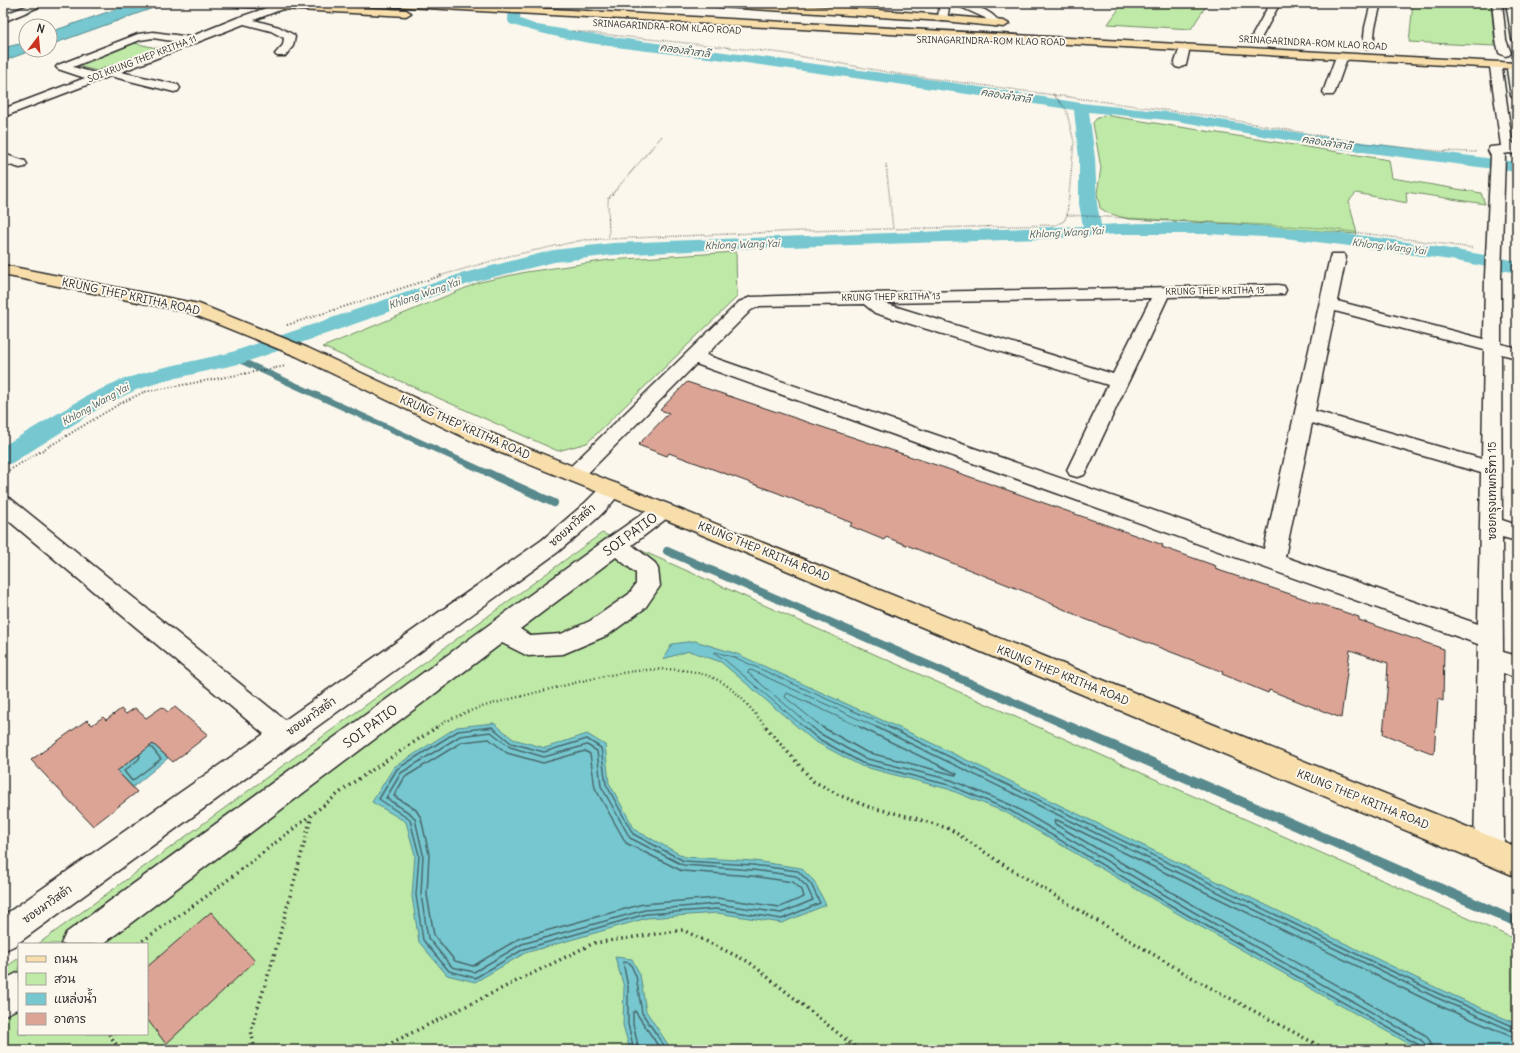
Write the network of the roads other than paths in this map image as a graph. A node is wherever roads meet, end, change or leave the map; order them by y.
1 (43, 3) edge
2 (229, 3) edge
3 (390, 3) edge
4 (708, 3) edge
5 (940, 3) edge
6 (957, 3) edge
7 (1275, 3) edge
8 (1376, 3) edge
9 (1497, 3) edge
10 (1511, 3) edge
11 (574, 4) edge
12 (757, 4) edge
13 (789, 5) edge
14 (281, 6) junction
15 (563, 8) edge
16 (454, 11) junction
17 (943, 18) junction
18 (3, 19) edge
19 (241, 20) junction
20 (995, 23) junction
21 (1251, 39) joint
22 (1517, 39) edge
23 (1270, 40) dead end
24 (189, 41) junction
25 (1105, 43) junction
26 (1368, 46) dead end
27 (1185, 48) junction
28 (281, 54) dead end
29 (1517, 54) edge
30 (1347, 56) junction
31 (1501, 57) junction
32 (1180, 65) dead end
33 (1517, 66) edge
34 (108, 72) junction
35 (95, 77) junction
36 (174, 88) dead end
37 (1328, 92) dead end
38 (1517, 96) edge
39 (3, 113) edge
40 (1515, 151) edge
41 (3, 158) edge
42 (20, 164) dead end
43 (1338, 257) dead end
44 (6, 272) edge
45 (1278, 290) dead end
46 (1162, 292) junction
47 (867, 298) junction
48 (1328, 304) junction
49 (1493, 347) junction
50 (1517, 353) edge
51 (693, 357) junction
52 (1120, 382) junction
53 (1304, 414) junction
54 (1492, 469) junction
55 (1077, 470) dead end
56 (575, 474) junction
57 (611, 489) junction
58 (3, 504) edge
59 (663, 510) junction
60 (1491, 525) junction
61 (1517, 533) edge
62 (616, 544) junction
63 (1273, 561) junction
64 (500, 630) junction
65 (1491, 648) junction
66 (1517, 667) edge
67 (284, 735) junction
68 (1489, 851) junction
69 (1517, 862) edge
70 (3, 935) edge
71 (78, 943) edge
72 (18, 989) edge
73 (3, 1000) edge

1 - 18 street
2 - 14 main road, SRINAGARINDRA-ROM KLAO ROAD
3 - 16 main road, SRINAGARINDRA-ROM KLAO ROAD
4 - 12 main road, SRINAGARINDRA-ROM KLAO ROAD
5 - 17 street
6 - 20 street
7 - 21 street
8 - 26 street
9 - 31 street
10 - 22 street
11 - 15 main road, SRINAGARINDRA-ROM KLAO ROAD
11 - 20 main road, SRINAGARINDRA-ROM KLAO ROAD
12 - 13 main road, SRINAGARINDRA-ROM KLAO ROAD
13 - 17 main road, SRINAGARINDRA-ROM KLAO ROAD
14 - 16 main road, SRINAGARINDRA-ROM KLAO ROAD
14 - 19 street, SOI KRUNG THEP KRITHA 11
15 - 16 main road, SRINAGARINDRA-ROM KLAO ROAD
15 - 25 main road, SRINAGARINDRA-ROM KLAO ROAD
16 - 25 main road, SRINAGARINDRA-ROM KLAO ROAD
17 - 20 main road, SRINAGARINDRA-ROM KLAO ROAD
19 - 24 street, SOI KRUNG THEP KRITHA 11
19 - 28 street
21 - 23 main road, SRINAGARINDRA-ROM KLAO ROAD
24 - 34 street, SOI KRUNG THEP KRITHA 11
24 - 35 street
25 - 27 main road, SRINAGARINDRA-ROM KLAO ROAD
27 - 30 main road, SRINAGARINDRA-ROM KLAO ROAD
27 - 32 street
29 - 31 main road, SRINAGARINDRA-ROM KLAO ROAD
30 - 31 main road, SRINAGARINDRA-ROM KLAO ROAD
30 - 37 street
31 - 33 main road, SRINAGARINDRA-ROM KLAO ROAD
31 - 40 street
33 - 38 street
34 - 35 street, SOI KRUNG THEP KRITHA 11
34 - 36 street
35 - 39 street, SOI KRUNG THEP KRITHA 11
40 - 49 street, ซอยกรุงเทพกรีฑา 15
41 - 42 street
43 - 48 street
44 - 56 main road, KRUNG THEP KRITHA ROAD
45 - 46 street, KRUNG THEP KRITHA 13
46 - 47 street, KRUNG THEP KRITHA 13
46 - 52 street
47 - 51 street, KRUNG THEP KRITHA 13
47 - 52 street
48 - 49 street
48 - 53 street
49 - 50 street
49 - 54 street, ซอยกรุงเทพกรีฑา 15
51 - 56 street, KRUNG THEP KRITHA 13
51 - 63 street
52 - 55 street
53 - 54 street
53 - 63 street
54 - 60 street, ซอยกรุงเทพกรีฑา 15
56 - 57 main road, KRUNG THEP KRITHA ROAD
57 - 59 main road, KRUNG THEP KRITHA ROAD
57 - 67 street, ซอยมาวิสต้า
58 - 67 street
59 - 62 street, SOI PATIO
59 - 68 main road, KRUNG THEP KRITHA ROAD
60 - 61 street
60 - 65 street, ซอยกรุงเทพกรีฑา 15
62 - 64 street, SOI PATIO
62 - 64 street
63 - 65 street
64 - 71 street, SOI PATIO
65 - 66 street
65 - 68 street, ซอยกรุงเทพกรีฑา 15
67 - 70 street, ซอยมาวิสต้า
68 - 69 main road, KRUNG THEP KRITHA ROAD
72 - 73 street

